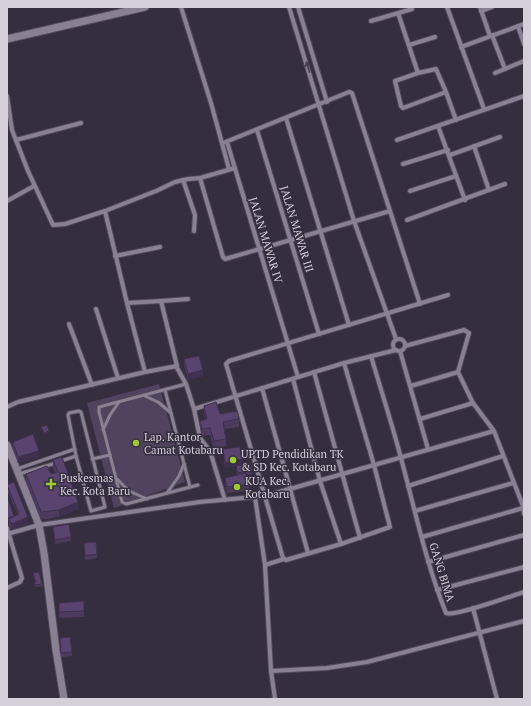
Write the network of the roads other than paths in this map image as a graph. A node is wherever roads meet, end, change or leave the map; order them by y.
1 (145, 7) edge
2 (181, 7) edge
3 (289, 7) edge
4 (298, 7) edge
5 (447, 7) edge
6 (492, 7) edge
7 (412, 9) dead end
8 (480, 9) edge
9 (398, 13) junction
10 (371, 21) dead end
11 (524, 24) edge
12 (518, 26) junction
13 (491, 36) junction
14 (435, 37) dead end
15 (7, 39) edge
16 (524, 44) edge
17 (409, 45) junction
18 (461, 47) junction
19 (524, 61) edge
20 (505, 69) junction
21 (418, 73) junction
22 (496, 73) dead end
23 (446, 92) junction
24 (7, 96) edge
25 (524, 96) edge
26 (327, 102) junction
27 (319, 105) junction
28 (484, 109) junction
29 (286, 118) junction
30 (456, 120) junction
31 (81, 123) dead end
32 (438, 126) junction
33 (257, 130) junction
34 (500, 137) dead end
35 (16, 140) junction
36 (397, 140) dead end
37 (225, 143) junction
38 (474, 146) junction
39 (448, 150) junction
40 (450, 155) junction
41 (403, 164) dead end
42 (235, 168) junction
43 (229, 169) junction
44 (456, 176) junction
45 (200, 178) junction
46 (183, 180) junction
47 (505, 184) dead end
48 (34, 186) junction
49 (489, 190) junction
50 (410, 191) dead end
51 (465, 200) junction
52 (7, 201) edge
53 (105, 211) junction
54 (390, 211) junction
55 (407, 220) dead end
56 (354, 221) junction
57 (194, 231) dead end
58 (321, 231) junction
59 (290, 240) junction
60 (160, 247) dead end
61 (260, 249) junction
62 (115, 256) junction
63 (448, 295) dead end
64 (188, 299) dead end
65 (161, 301) junction
66 (127, 303) junction
67 (420, 304) junction
68 (96, 309) dead end
69 (387, 314) junction
70 (69, 324) dead end
71 (349, 325) junction
72 (319, 334) junction
73 (396, 339) junction
74 (288, 343) junction
75 (405, 346) junction
76 (398, 351) junction
77 (371, 356) junction
78 (344, 363) junction
79 (176, 366) junction
80 (145, 372) junction
81 (314, 372) junction
82 (458, 372) junction
83 (298, 377) junction
84 (118, 378) junction
85 (293, 379) junction
86 (186, 384) junction
87 (92, 385) junction
88 (411, 386) junction
89 (262, 388) junction
90 (165, 390) junction
91 (144, 395) junction
92 (235, 396) junction
93 (119, 402) junction
94 (473, 403) junction
95 (7, 407) edge
96 (194, 409) junction
97 (171, 413) junction
98 (420, 418) junction
99 (104, 430) junction
100 (494, 431) junction
101 (7, 445) edge
102 (75, 449) junction
103 (428, 449) junction
104 (110, 455) junction
105 (76, 456) junction
106 (503, 456) junction
107 (401, 457) junction
108 (92, 458) junction
109 (184, 463) junction
110 (374, 465) junction
111 (18, 471) junction
112 (342, 474) junction
113 (116, 478) junction
114 (320, 481) junction
115 (514, 483) junction
116 (198, 485) dead end
117 (408, 486) junction
118 (190, 487) junction
119 (290, 489) junction
120 (167, 493) junction
121 (265, 496) junction
122 (255, 497) junction
123 (147, 499) junction
124 (225, 500) junction
125 (523, 508) junction
126 (415, 511) junction
127 (524, 514) edge
128 (39, 525) junction
129 (7, 528) edge
130 (8, 533) edge
131 (524, 535) edge
132 (422, 536) junction
133 (360, 538) junction
134 (341, 544) junction
135 (308, 553) junction
136 (284, 559) junction
137 (428, 562) junction
138 (265, 565) junction
139 (524, 567) edge
140 (7, 588) edge
141 (437, 590) junction
142 (524, 592) edge
143 (473, 608) junction
144 (524, 621) edge
145 (480, 633) junction
146 (271, 671) junction
147 (64, 699) edge
148 (275, 699) edge
149 (497, 699) edge

1 - 15 street
2 - 37 street
27 -> 3 street
4 - 26 street
5 - 18 street
6 - 8 street
7 - 9 street
8 - 13 street
9 - 10 street
9 - 17 street
11 - 12 street
12 - 13 street
12 - 16 street
13 - 18 street
13 - 20 street
14 - 17 street
17 - 21 street
18 - 28 street
19 - 20 street
20 - 22 street
21 - 23 street
21 - 23 street
23 - 30 street
24 - 35 street
25 - 28 street
26 - 27 street
26 - 54 street
27 - 29 street
27 - 56 street
28 - 30 street
29 - 33 street
29 - 58 street
30 - 32 street
31 - 35 street
32 - 36 street
32 - 39 street
33 - 37 street
33 - 59 street, JALAN MAWAR III
34 - 38 street
35 - 48 street
37 - 42 street, JALAN MAWAR IV
37 - 43 street
38 - 40 street
38 - 49 street
39 - 40 street
39 - 41 street
40 - 44 street
42 - 43 street
42 - 61 street, JALAN MAWAR IV
43 - 45 street
44 - 50 street
44 - 51 street
45 - 46 street
45 - 61 street
46 - 53 street
46 - 57 street
47 - 49 street
48 - 52 street
48 - 53 street
49 - 51 street
51 - 55 street
53 - 62 street
54 - 56 street
54 - 67 street
56 - 58 street
56 - 69 street
58 - 59 street
58 - 71 street
59 - 61 street
59 - 72 street, JALAN MAWAR III
60 - 62 street
61 - 74 street, JALAN MAWAR IV
62 - 66 street
63 - 67 street
64 - 65 street
65 - 66 street
65 - 79 street
66 - 80 street
67 - 69 street
68 - 84 street
69 - 71 street
69 - 73 street
70 - 87 street
71 - 72 street
72 - 74 street
73 - 75 street
73 - 76 street
74 - 83 street, JALAN MAWAR IV
74 - 92 street
75 - 76 street
75 - 82 street
76 - 77 street
76 - 88 street
77 - 78 street
77 - 107 street, GANG BIMA
78 - 81 street
78 - 110 street
79 - 80 street
79 - 86 street
80 - 84 street
81 - 83 street
81 - 112 street
82 - 88 street
82 - 94 street
83 - 85 street
84 - 87 street
85 - 89 street
85 - 114 street
86 - 90 lane
86 - 96 street
87 - 95 street
88 - 98 street
89 - 92 street
89 - 119 street
90 - 91 lane
90 - 97 lane
91 - 93 lane
91 - 97 lane
92 - 96 street
92 - 121 street
93 - 99 lane
93 - 99 lane
94 - 98 street
94 - 100 street
96 - 124 street
97 - 109 lane
98 - 103 street
99 - 104 lane
100 - 103 street
100 - 106 street
101 - 111 street
102 - 105 lane
102 - 108 lane
102 - 111 lane
103 - 107 street
104 - 108 lane
104 - 113 lane
105 - 108 lane
105 - 111 lane
106 - 115 street
106 - 117 street
107 - 110 street
107 - 117 street, GANG BIMA
109 - 118 lane
109 - 120 lane
110 - 112 street
110 - 133 street
111 - 128 street
112 - 114 street
112 - 133 street
113 - 123 lane
113 - 123 lane
114 - 119 street
114 - 134 street
115 - 125 street
115 - 126 street
116 - 118 lane
117 - 126 street, GANG BIMA
118 - 120 lane
119 - 121 street
119 - 135 street
120 - 123 lane
121 - 122 street
121 - 136 street
122 - 124 street
122 - 138 street
124 - 128 street
125 - 127 street
125 - 132 street
126 - 132 street, GANG BIMA
128 - 130 street
128 - 147 street
129 - 130 street
130 - 140 street
131 - 137 street
132 - 137 street, GANG BIMA
133 - 134 street
134 - 135 street
135 - 136 street
136 - 138 street
137 - 141 street, GANG BIMA
138 - 146 street
139 - 141 street
141 - 143 street, GANG BIMA
142 - 143 street, GANG BIMA
143 - 145 street
144 - 145 street
145 - 146 street
145 - 149 street
146 - 148 street

